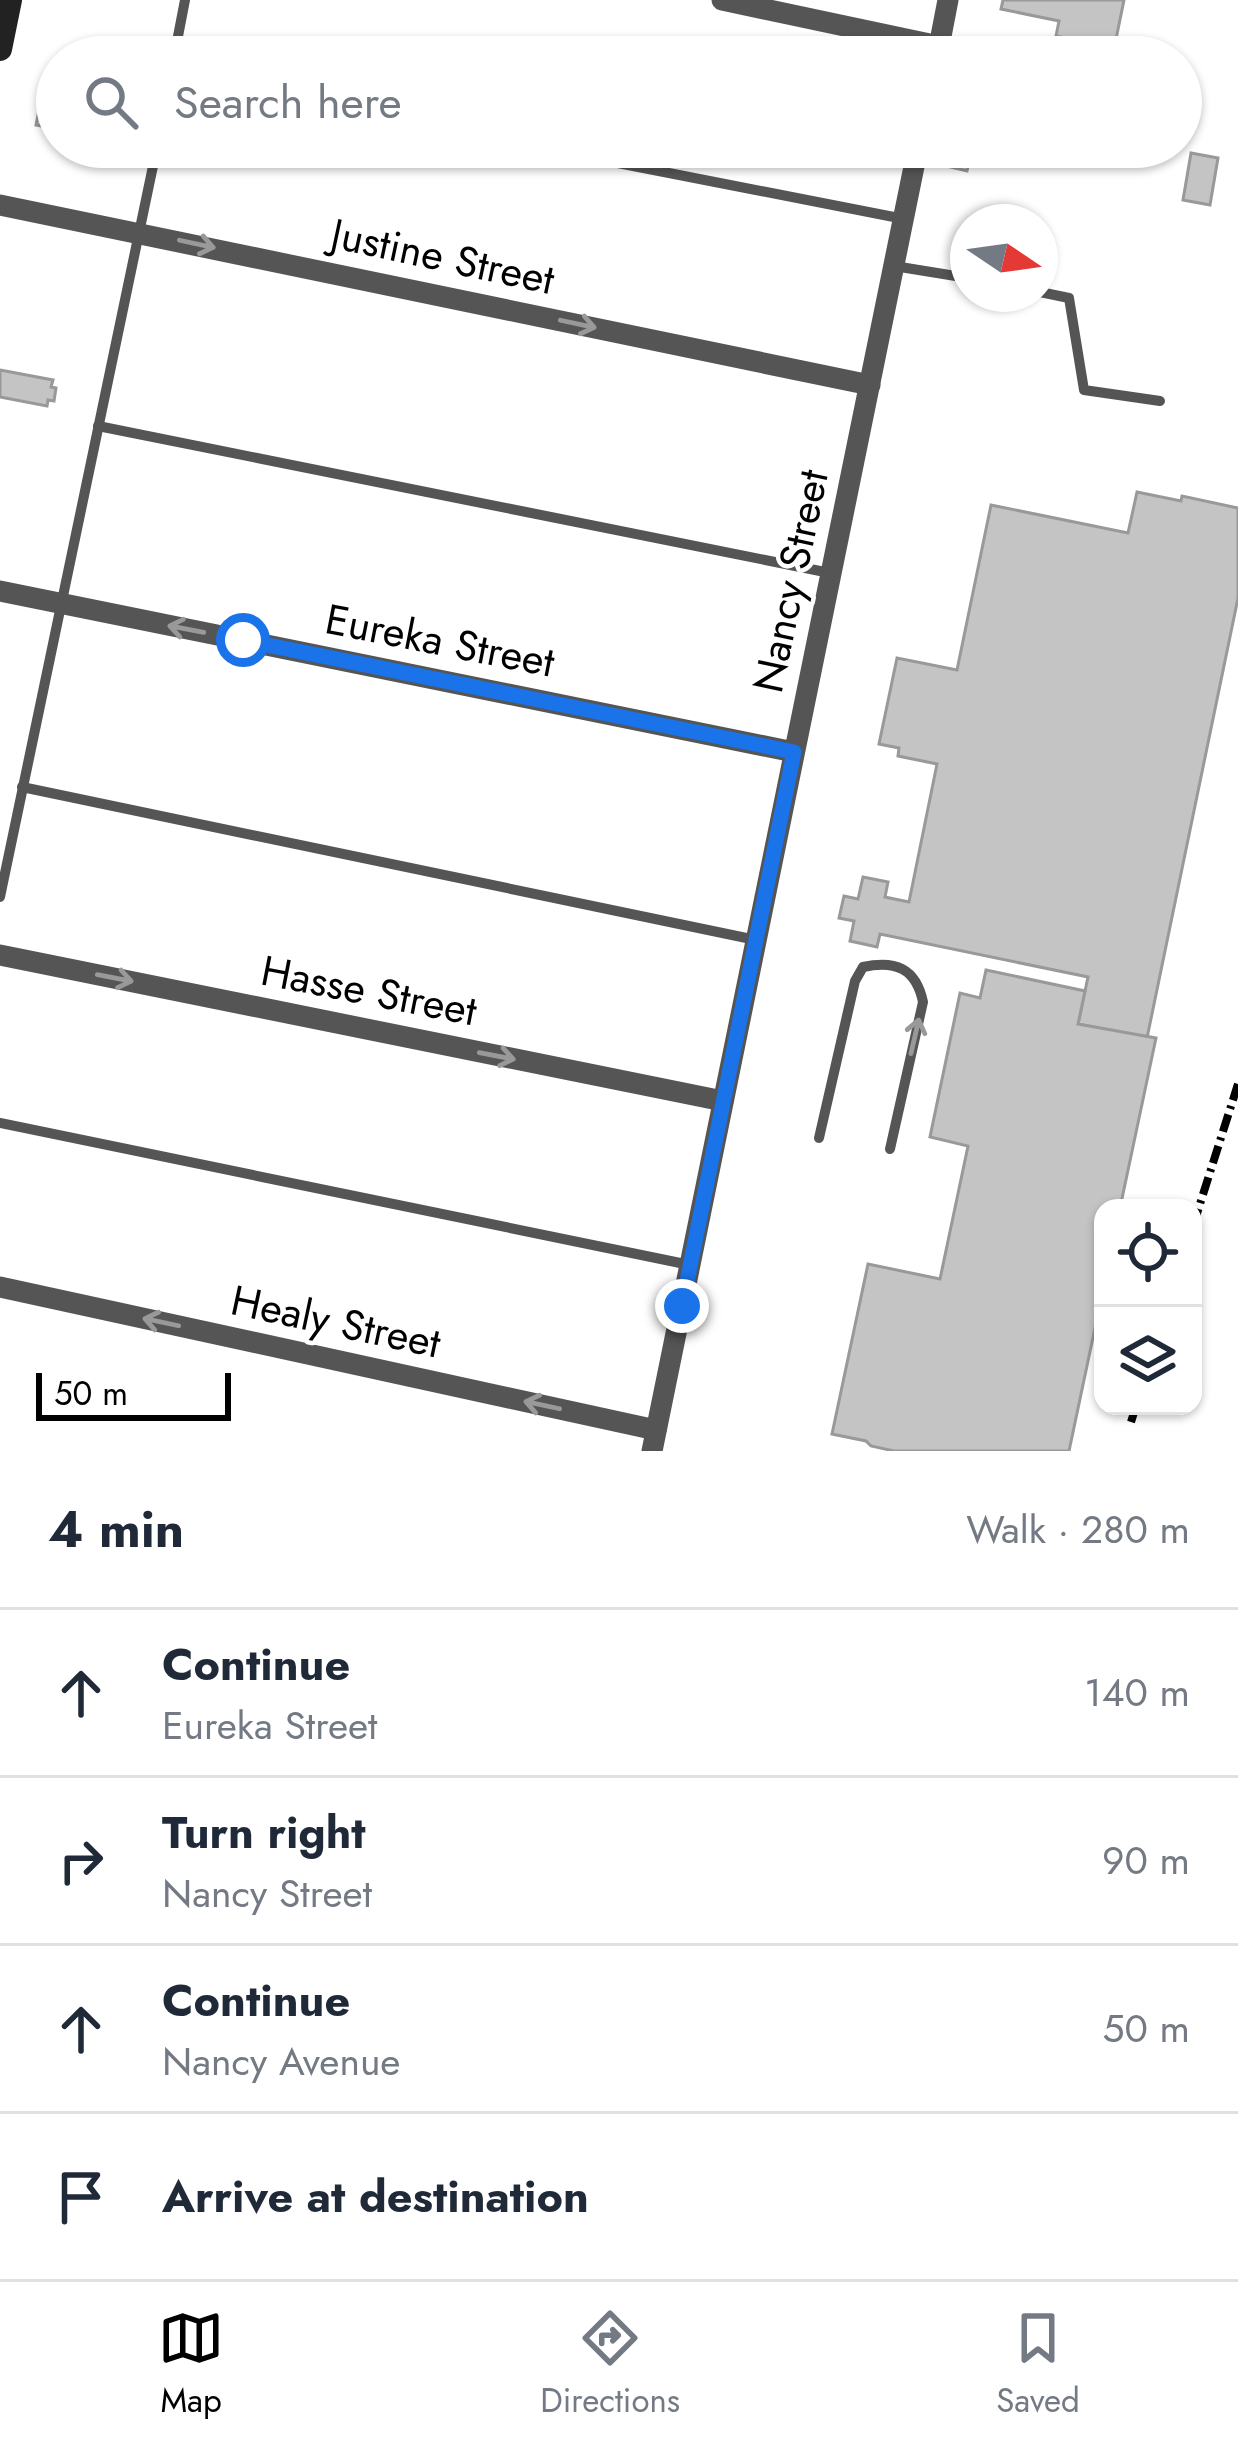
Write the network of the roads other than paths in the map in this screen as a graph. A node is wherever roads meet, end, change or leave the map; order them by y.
1 (10, 0) edge
2 (184, 0) edge
3 (722, 0) edge
4 (948, 0) edge
5 (178, 36) edge
6 (874, 36) edge
7 (941, 36) edge
8 (0, 49) edge
9 (153, 168) edge
10 (645, 168) edge
11 (914, 168) edge
12 (0, 205) edge
13 (904, 218) junction
14 (140, 232) junction
15 (894, 266) junction
16 (950, 275) edge
17 (1058, 296) edge
18 (869, 385) junction
19 (1160, 401) dead end
20 (98, 427) junction
21 (831, 573) junction
22 (0, 591) edge
23 (59, 603) junction
24 (794, 752) junction
25 (22, 788) junction
26 (0, 897) edge
27 (756, 940) junction
28 (0, 955) edge
29 (723, 1101) junction
30 (0, 1124) edge
31 (819, 1138) dead end
32 (890, 1148) dead end
33 (690, 1265) junction
34 (0, 1287) edge
35 (654, 1441) edge

1 - 8 main road
2 - 5 lane
3 - 6 street
4 - 7 street
9 - 14 lane
10 - 13 lane
11 - 13 street, Nancy Street
12 - 14 street, Justine Street
13 - 15 street, Nancy Street
14 -> 18 street, Justine Street
14 - 20 lane
15 - 16 lane
15 - 18 street, Nancy Street
17 - 19 lane
18 - 21 street, Nancy Street
20 - 21 lane
20 - 23 lane
21 - 24 street, Nancy Street
22 - 23 street, Eureka Street
24 -> 23 street, Eureka Street
23 - 25 lane
24 - 27 street, Nancy Street
25 - 26 lane
25 - 27 lane
27 - 29 street, Nancy Street
28 -> 29 street, Hasse Street
29 - 33 street, Nancy Street
30 - 33 lane
32 -> 31 lane
33 - 35 street, Nancy Street
35 -> 34 street, Healy Street

